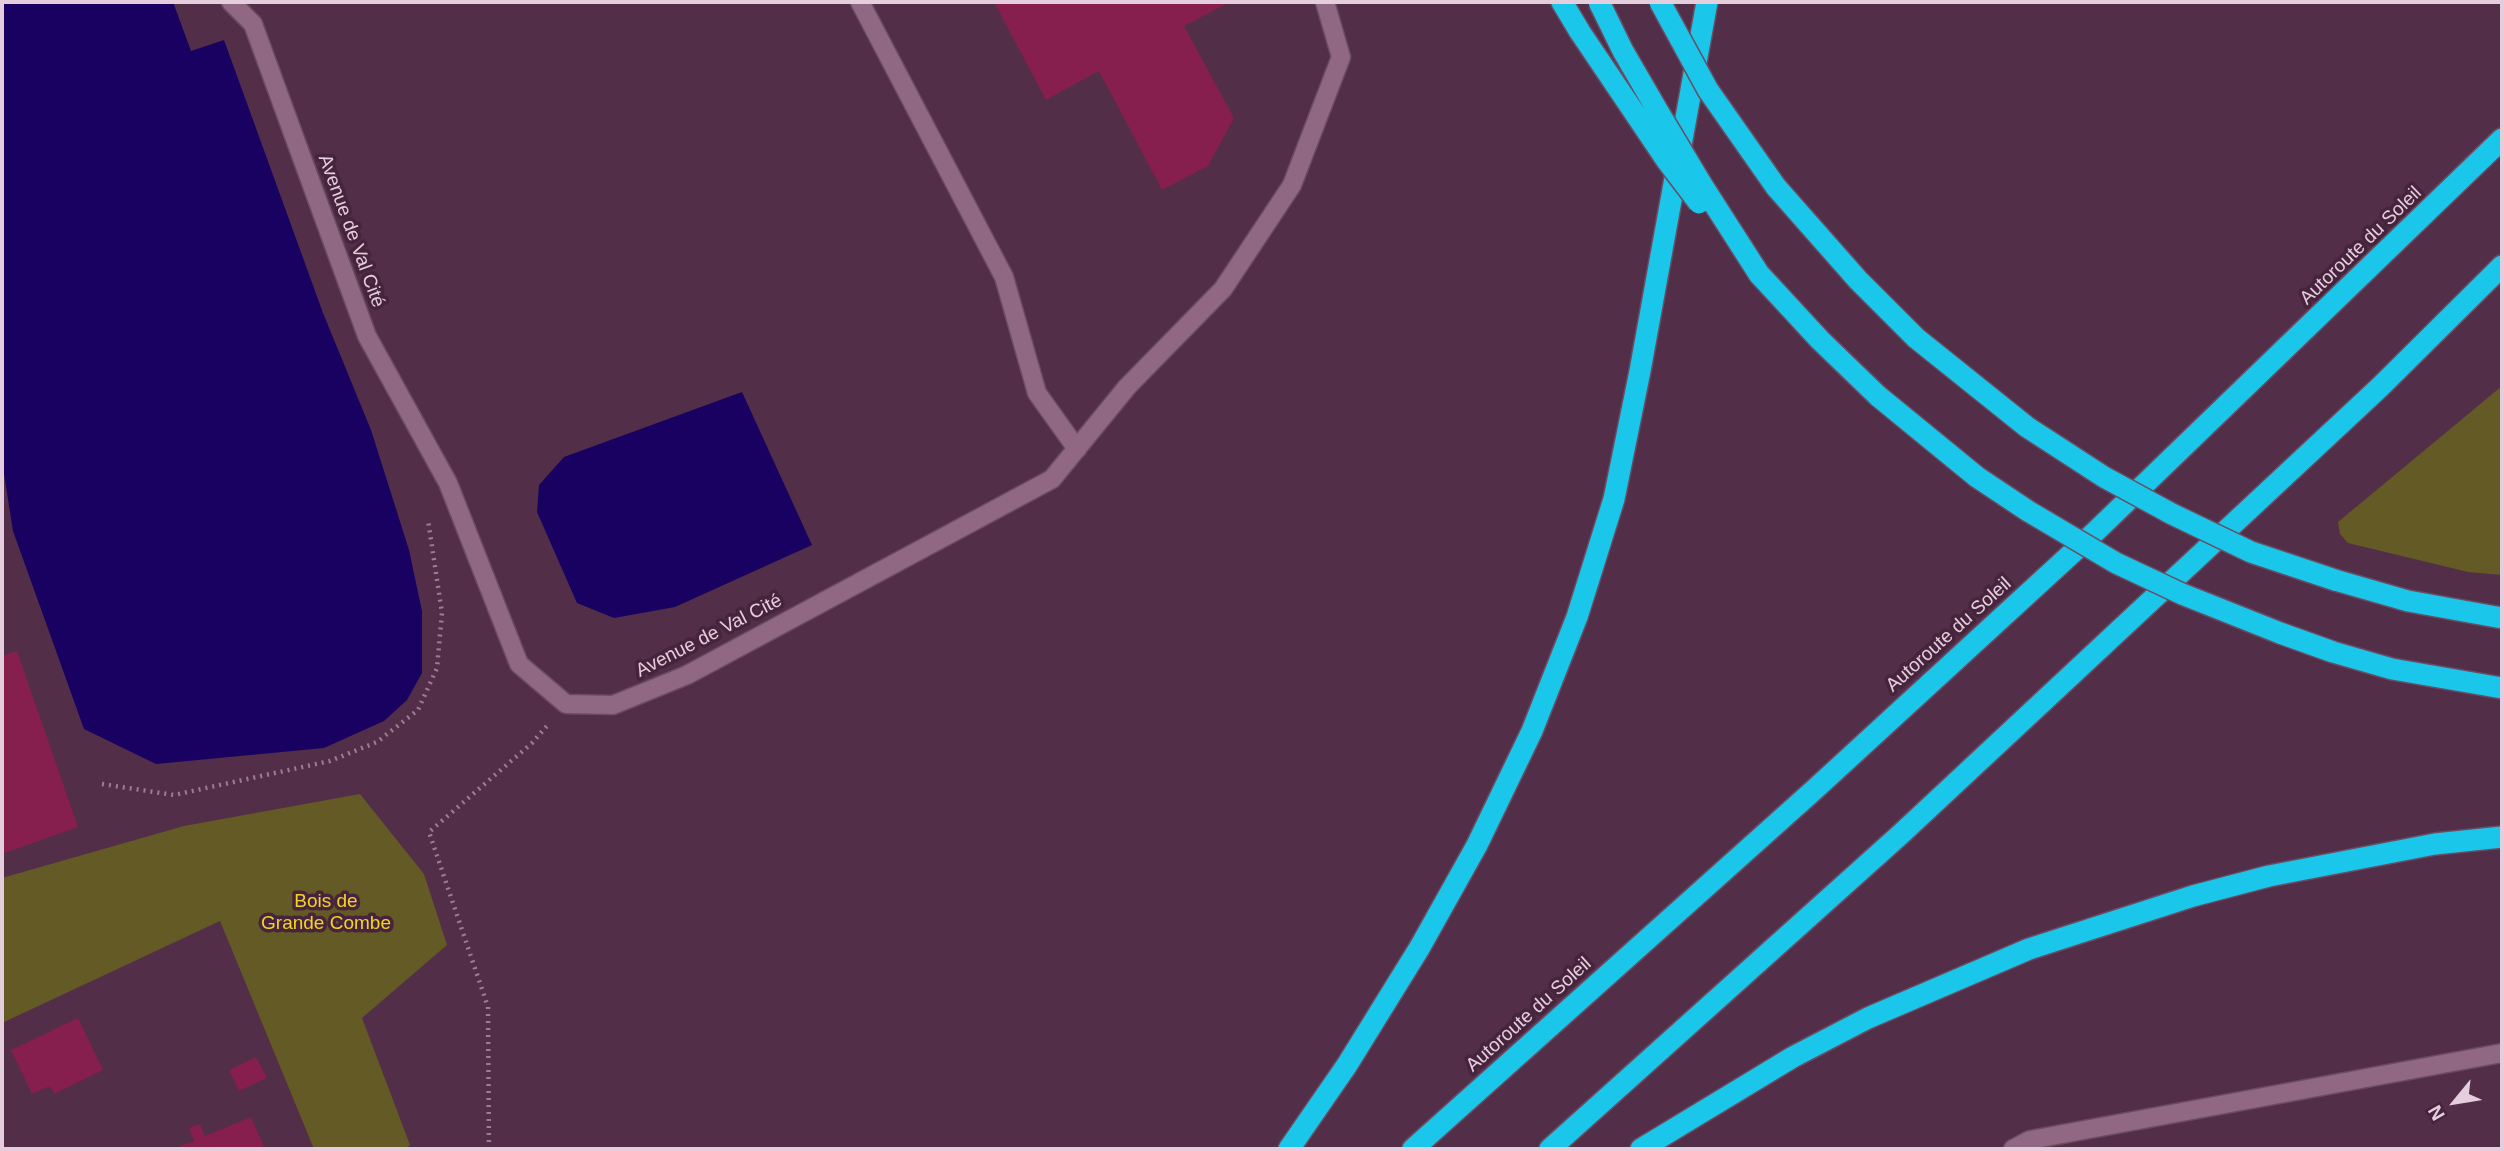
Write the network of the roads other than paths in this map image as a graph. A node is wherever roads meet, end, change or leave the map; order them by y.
1 (231, 2) edge
2 (860, 2) edge
3 (1325, 2) edge
4 (1562, 2) edge
5 (1600, 2) edge
6 (1660, 2) edge
7 (1707, 2) edge
8 (2502, 139) edge
9 (2502, 267) edge
10 (1759, 274) junction
11 (1077, 449) junction
12 (2502, 618) edge
13 (2502, 688) edge
14 (2502, 837) edge
15 (2502, 1053) edge
16 (1289, 1149) edge
17 (1413, 1149) edge
18 (1550, 1149) edge
19 (1641, 1149) edge
20 (2013, 1149) edge

1 - 11 street, Avenue de Val Cité
2 - 11 street
3 - 11 street, Avenue de Val Cité
4 - 10 highway, bridge
5 - 10 highway, bridge
6 - 12 highway, bridge
7 - 16 highway
8 - 17 highway, Autoroute du Soleil
9 - 18 highway
10 - 13 highway, bridge
14 - 19 highway
15 - 20 street

